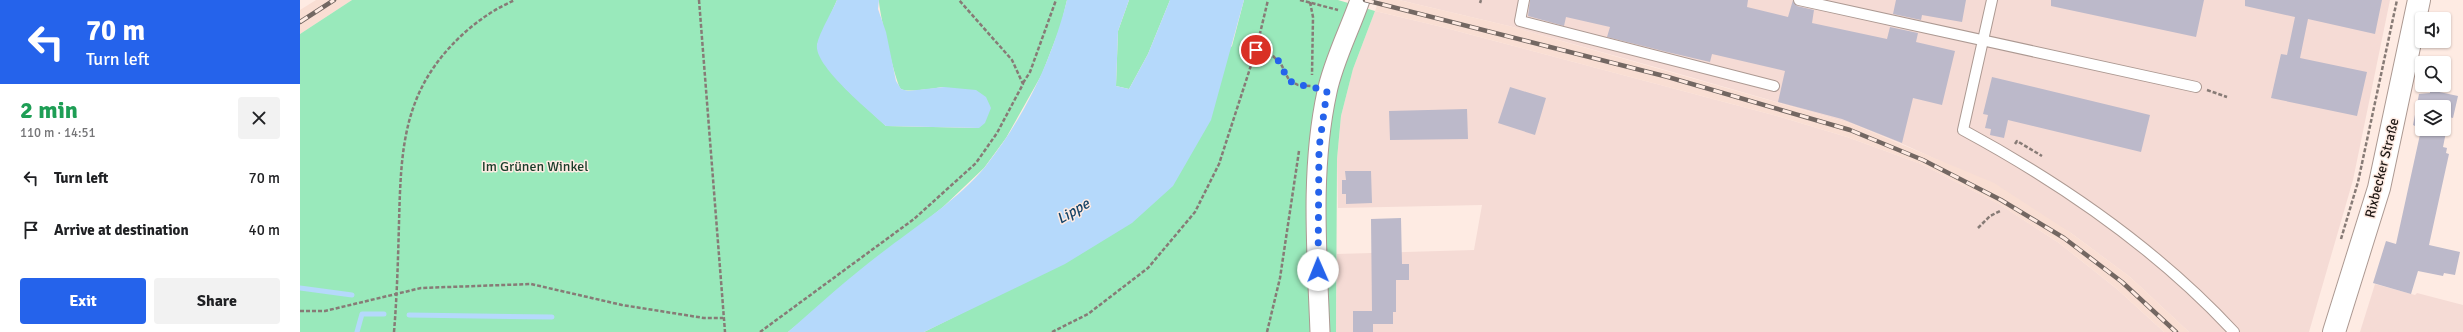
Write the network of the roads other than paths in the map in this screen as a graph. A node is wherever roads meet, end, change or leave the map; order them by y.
1 (1524, 0) edge
2 (1799, 0) edge
3 (1992, 0) edge
4 (2419, 0) edge
5 (1357, 7) edge
6 (1983, 41) junction
7 (1774, 86) dead end
8 (2196, 87) dead end
9 (1320, 332) edge
10 (2234, 332) edge
11 (2334, 332) edge

1 - 7 lane
2 - 6 lane
3 - 6 lane
4 - 11 street, Rixbecker Straße
5 - 9 street
6 - 8 lane
6 - 10 lane

